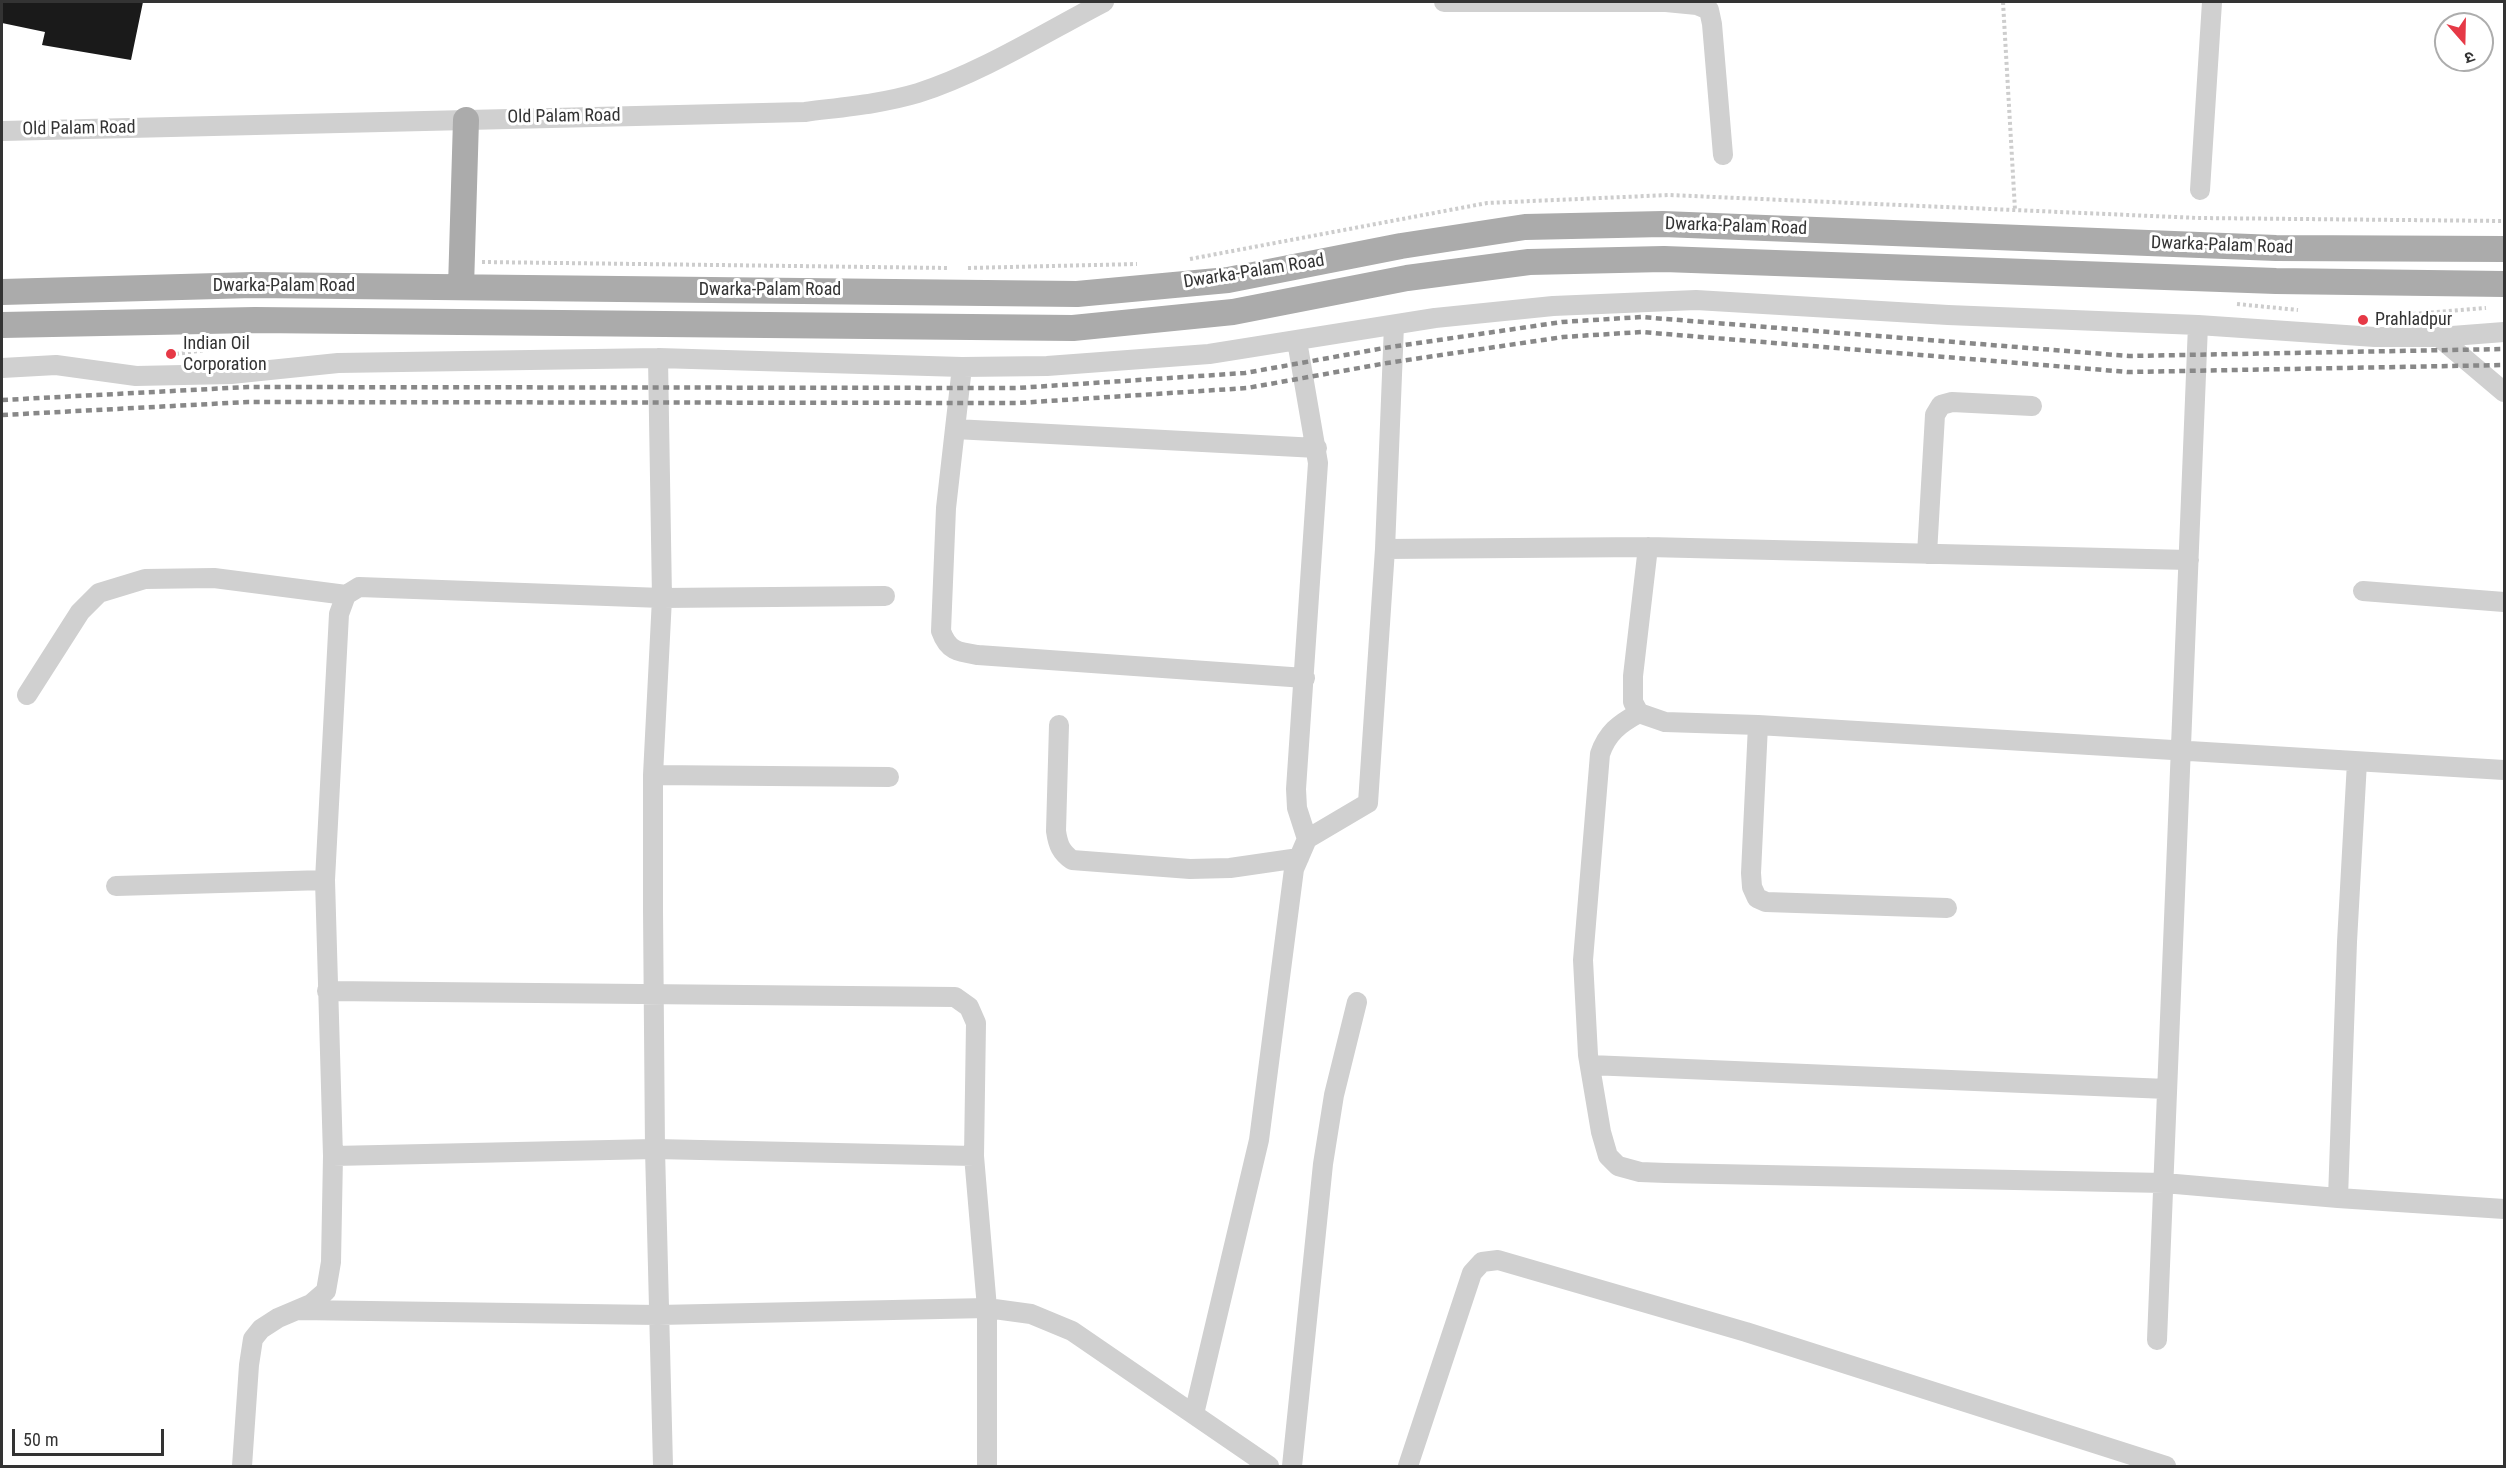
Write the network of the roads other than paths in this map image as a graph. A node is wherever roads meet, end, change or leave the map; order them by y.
1 (1104, 2) edge
2 (1444, 2) edge
3 (2212, 2) edge
4 (466, 120) junction
5 (2, 131) edge
6 (1723, 155) dead end
7 (2200, 190) dead end
8 (2505, 249) edge
9 (2505, 284) edge
10 (461, 287) junction
11 (2, 292) edge
12 (2, 325) edge
13 (1394, 325) junction
14 (2198, 326) junction
15 (2505, 332) edge
16 (2439, 336) junction
17 (1297, 341) junction
18 (658, 358) junction
19 (962, 367) junction
20 (2, 368) edge
21 (2505, 392) edge
22 (2032, 406) dead end
23 (955, 429) junction
24 (1317, 448) junction
25 (1648, 547) junction
26 (1385, 549) junction
27 (1927, 554) junction
28 (2188, 560) junction
29 (2363, 591) dead end
30 (346, 595) junction
31 (885, 596) dead end
32 (662, 598) junction
33 (2505, 602) edge
34 (1305, 678) junction
35 (27, 695) dead end
36 (1639, 713) junction
37 (1059, 725) dead end
38 (1758, 725) junction
39 (2183, 750) junction
40 (2357, 762) junction
41 (2505, 770) edge
42 (653, 775) junction
43 (889, 777) dead end
44 (1307, 839) junction
45 (1299, 858) junction
46 (325, 880) junction
47 (116, 886) dead end
48 (1947, 908) dead end
49 (327, 991) junction
50 (655, 996) junction
51 (1357, 1002) dead end
52 (1590, 1065) junction
53 (2167, 1089) junction
54 (655, 1149) junction
55 (333, 1156) junction
56 (974, 1156) junction
57 (2164, 1183) junction
58 (2338, 1198) junction
59 (2505, 1209) edge
60 (987, 1308) junction
61 (298, 1310) junction
62 (658, 1316) junction
63 (2157, 1340) dead end
64 (1194, 1414) junction
65 (1262, 1464) edge
66 (242, 1467) edge
67 (663, 1467) edge
68 (987, 1467) edge
69 (1292, 1467) edge
70 (1408, 1467) edge
71 (2166, 1467) edge

1 - 4 street, Old Palam Road
2 - 6 street
3 - 7 street
4 - 5 street, Old Palam Road
4 - 10 main road
8 - 10 main road, Dwarka-Palam Road
9 - 12 main road, Dwarka-Palam Road
10 - 11 main road, Dwarka-Palam Road
13 - 14 street
13 - 17 street
13 - 26 street
14 - 16 street
14 - 28 street
15 - 16 street
16 - 21 street
17 - 19 street
17 - 24 street
18 - 19 street
18 - 20 street
18 - 32 street
19 - 23 street
22 - 27 street
23 - 24 street
23 - 34 street
24 - 34 street
25 - 26 street
25 - 27 street
25 - 36 street
26 - 44 street
27 - 28 street
28 - 39 street
29 - 33 street
30 - 32 street
30 - 35 street
30 - 46 street
31 - 32 street
32 - 42 street
34 - 44 street
36 - 38 street
36 - 52 street
37 - 45 street
38 - 39 street
38 - 48 street
39 - 40 street
39 - 53 street
40 - 41 street
40 - 58 street
42 - 43 street
42 - 50 street
44 - 45 street
45 - 64 street
46 - 47 street
46 - 49 street
49 - 50 street
49 - 55 street
50 - 54 street
50 - 56 street
51 - 69 street
52 - 53 street
52 - 57 street
53 - 57 street
54 - 55 street
54 - 56 street
54 - 62 street
55 - 61 street
56 - 60 street
57 - 58 street
57 - 63 street
58 - 59 street
60 - 62 street
60 - 64 street
60 - 68 street
61 - 62 street
61 - 66 street
62 - 67 street
64 - 65 street
70 - 71 street

